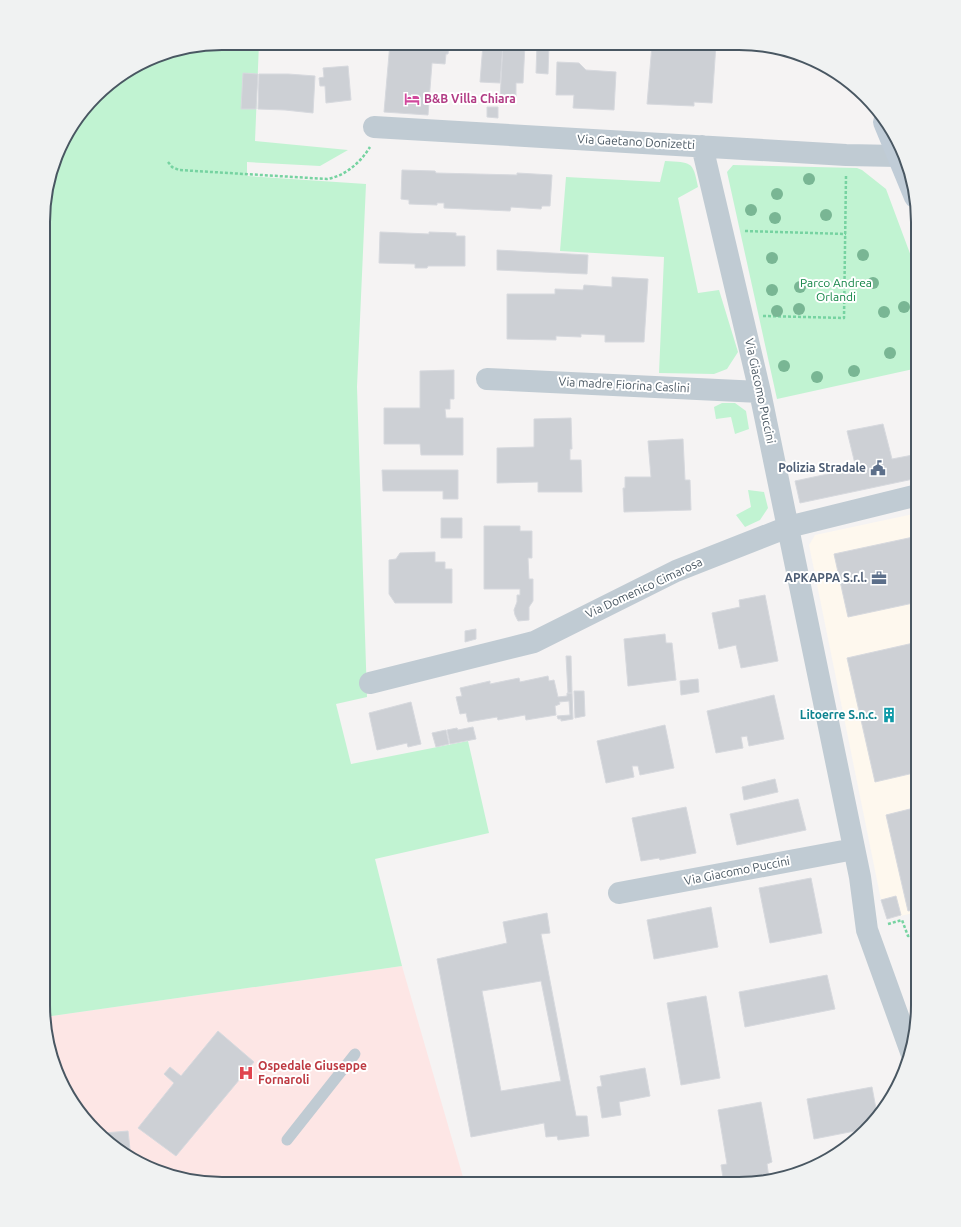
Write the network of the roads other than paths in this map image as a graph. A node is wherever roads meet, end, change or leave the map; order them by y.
1 (374, 127) road end
2 (702, 146) junction
3 (898, 156) edge
4 (487, 379) dead end
5 (760, 392) junction
6 (911, 497) edge
7 (788, 527) junction
8 (370, 683) dead end
9 (854, 849) junction
10 (619, 893) dead end
11 (907, 1041) edge
12 (355, 1054) dead end
13 (287, 1140) dead end

1 - 2 street, Via Gaetano Donizetti
2 - 3 street, Via Gaetano Donizetti
2 - 5 street, Via Giacomo Puccini
4 - 5 street, Via madre Fiorina Caslini
5 - 7 street, Via Giacomo Puccini
6 - 7 street, Via Domenico Cimarosa
7 - 8 street, Via Domenico Cimarosa
7 - 9 street, Via Giacomo Puccini
9 - 10 street, Via Giacomo Puccini
9 - 11 street, Via Giacomo Puccini
12 - 13 lane

